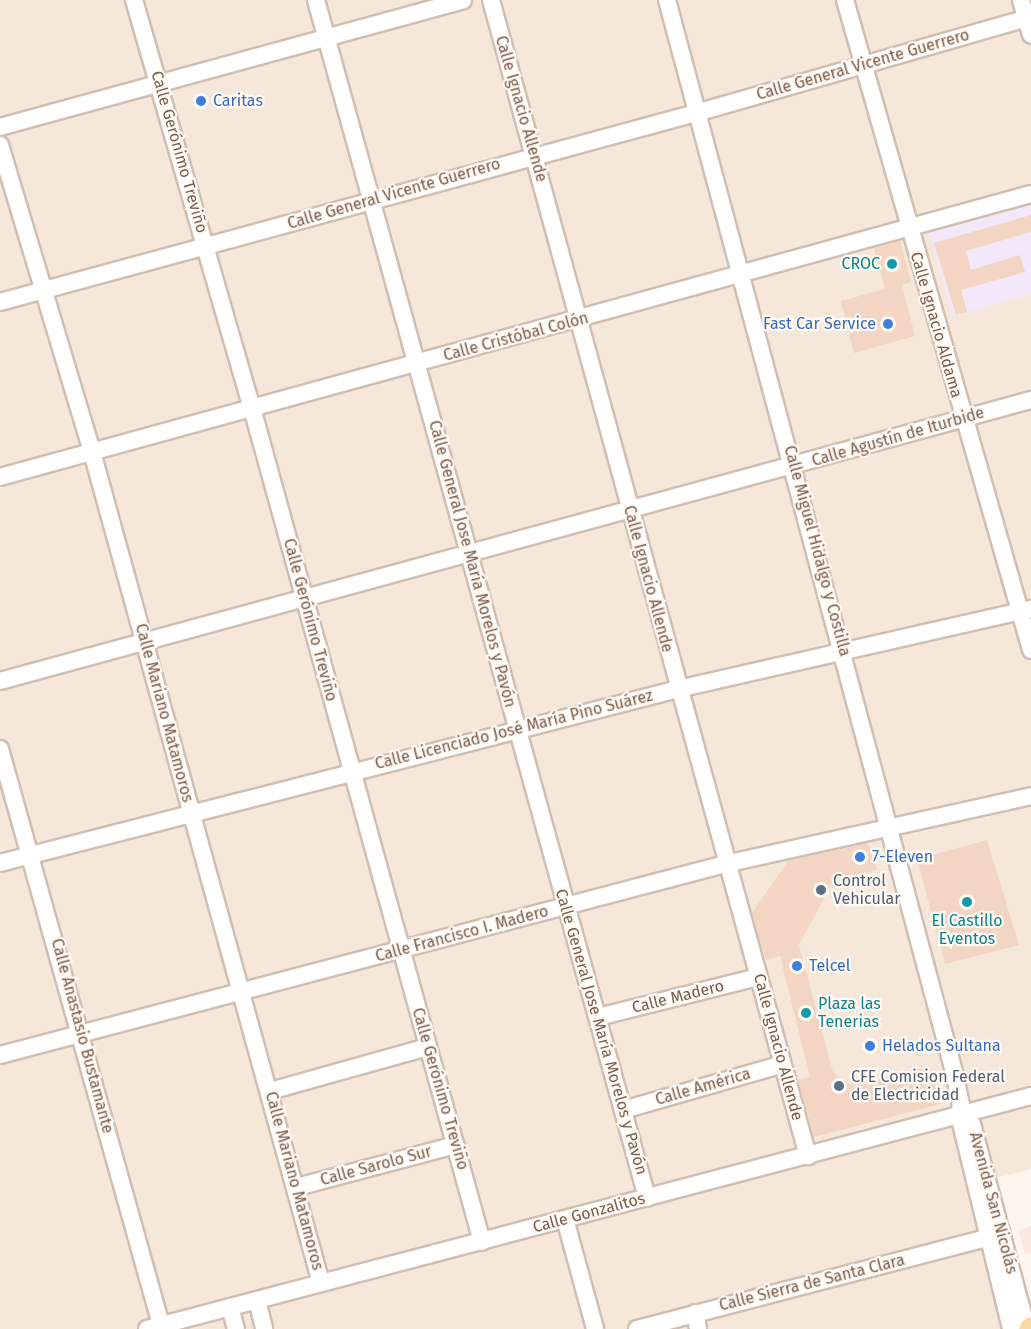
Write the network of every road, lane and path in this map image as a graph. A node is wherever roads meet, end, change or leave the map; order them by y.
1 (134, 0) edge
2 (316, 0) edge
3 (463, 0) edge
4 (491, 0) edge
5 (667, 0) edge
6 (844, 0) edge
7 (1021, 0) edge
8 (1029, 23) edge
9 (327, 38) junction
10 (863, 66) junction
11 (160, 85) junction
12 (696, 113) junction
13 (0, 127) edge
14 (0, 145) edge
15 (534, 155) junction
16 (1031, 194) edge
17 (371, 201) junction
18 (909, 228) junction
19 (206, 246) junction
20 (743, 275) junction
21 (44, 290) junction
22 (0, 302) edge
23 (579, 319) junction
24 (416, 364) junction
25 (1031, 400) edge
26 (252, 408) junction
27 (963, 419) junction
28 (92, 452) junction
29 (794, 466) junction
30 (0, 477) edge
31 (629, 507) junction
32 (469, 551) junction
33 (303, 597) junction
34 (1026, 610) edge
35 (145, 642) junction
36 (1031, 650) edge
37 (844, 651) junction
38 (0, 681) edge
39 (678, 689) junction
40 (517, 729) junction
41 (0, 749) edge
42 (350, 771) junction
43 (1031, 796) edge
44 (192, 813) junction
45 (891, 830) junction
46 (31, 854) junction
47 (0, 863) edge
48 (725, 864) junction
49 (566, 906) junction
50 (400, 950) junction
51 (759, 977) junction
52 (243, 992) junction
53 (598, 1017) junction
54 (82, 1034) junction
55 (428, 1047) junction
56 (0, 1055) edge
57 (783, 1064) junction
58 (270, 1090) junction
59 (1031, 1096) edge
60 (623, 1110) junction
61 (963, 1111) junction
62 (456, 1145) junction
63 (808, 1156) junction
64 (297, 1187) junction
65 (647, 1197) junction
66 (566, 1219) junction
67 (994, 1236) junction
68 (482, 1242) junction
69 (321, 1283) junction
70 (257, 1300) junction
71 (230, 1307) junction
72 (697, 1321) edge
73 (154, 1327) edge
74 (1029, 1328) edge
75 (236, 1329) edge
76 (264, 1329) edge
77 (595, 1329) edge
78 (637, 1329) edge
79 (1011, 1329) edge

1 - 11 street, Calle Gerónimo Treviño
2 - 9 street, Calle General Jose María Morelos y Pavón
3 - 9 street
4 - 15 street, Calle Ignacio Allende
5 - 12 street, Calle Miguel Hidalgo y Costilla
6 - 10 street, Calle Ignacio Aldama
7 - 8 street
8 - 10 street, Calle General Vicente Guerrero
9 - 11 street
9 - 17 street, Calle General Jose María Morelos y Pavón
10 - 12 street, Calle General Vicente Guerrero
10 - 18 street, Calle Ignacio Aldama
11 - 13 street
11 - 19 street, Calle Gerónimo Treviño
12 - 15 street, Calle General Vicente Guerrero
12 - 20 street, Calle Miguel Hidalgo y Costilla
14 - 21 street, Calle Mariano Matamoros
15 - 17 street, Calle General Vicente Guerrero
15 - 23 street, Calle Ignacio Allende
16 - 18 street, Calle Cristóbal Colón
17 - 19 street, Calle General Vicente Guerrero
17 - 24 street, Calle General Jose María Morelos y Pavón
18 - 20 street, Calle Cristóbal Colón
18 - 27 street, Calle Ignacio Aldama
19 - 21 street, Calle General Vicente Guerrero
19 - 26 street, Calle Gerónimo Treviño
20 - 23 street, Calle Cristóbal Colón
20 - 29 street, Calle Miguel Hidalgo y Costilla
21 - 22 street, Calle General Vicente Guerrero
21 - 28 street, Calle Mariano Matamoros
23 - 24 street, Calle Cristóbal Colón
23 - 31 street, Calle Ignacio Allende
24 - 26 street, Calle Cristóbal Colón
24 - 32 street, Calle General Jose María Morelos y Pavón
25 - 27 street, Calle Agustín de Iturbide
26 - 28 street, Calle Cristóbal Colón
26 - 33 street, Calle Gerónimo Treviño
27 - 29 street, Calle Agustín de Iturbide
27 - 34 street, Calle Ignacio Aldama
28 - 30 street, Calle Cristóbal Colón
28 - 35 street, Calle Mariano Matamoros
29 - 31 street, Calle Agustín de Iturbide
29 - 37 street, Calle Miguel Hidalgo y Costilla
31 - 32 street, Calle Agustín de Iturbide
31 - 39 street, Calle Ignacio Allende
32 - 33 street, Calle Agustín de Iturbide
32 - 40 street, Calle General Jose María Morelos y Pavón
33 - 35 street, Calle Agustín de Iturbide
33 - 42 street, Calle Gerónimo Treviño
34 - 36 street, Calle Ignacio Aldama
34 - 37 street, Calle Licenciado José María Pino Suárez
35 - 38 street, Calle Agustín de Iturbide
35 - 44 street, Calle Mariano Matamoros
37 - 39 street, Calle Licenciado José María Pino Suárez
37 - 45 street, Calle Miguel Hidalgo y Costilla
39 - 40 street, Calle Licenciado José María Pino Suárez
39 - 48 street, Calle Ignacio Allende
40 - 42 street, Calle Licenciado José María Pino Suárez
40 - 49 street, Calle General Jose María Morelos y Pavón
41 - 46 street, Calle Anastasio Bustamante
42 - 44 street, Calle Licenciado José María Pino Suárez
42 - 50 street, Calle Gerónimo Treviño
43 - 45 street, Calle Francisco I. Madero
44 - 46 street, Calle Licenciado José María Pino Suárez
44 - 52 street, Calle Mariano Matamoros
45 - 48 street, Calle Francisco I. Madero
45 - 61 street, Calle Miguel Hidalgo y Costilla
46 - 47 street, Calle Licenciado José María Pino Suárez
46 - 54 street, Calle Anastasio Bustamante
48 - 49 street, Calle Francisco I. Madero
48 - 51 street, Calle Ignacio Allende
49 - 50 street, Calle Francisco I. Madero
49 - 53 street, Calle General Jose María Morelos y Pavón
50 - 52 street, Calle Francisco I. Madero
50 - 55 street, Calle Gerónimo Treviño
51 - 53 street, Calle Madero
51 - 57 street, Calle Ignacio Allende
52 - 54 street, Calle Francisco I. Madero
52 - 58 street, Calle Mariano Matamoros
53 - 60 street, Calle General Jose María Morelos y Pavón
54 - 56 street, Calle Francisco I. Madero
54 - 73 street, Calle Anastasio Bustamante
55 - 58 street
55 - 62 street, Calle Gerónimo Treviño
57 - 60 street, Calle América
57 - 63 street, Calle Ignacio Allende
58 - 64 street, Calle Mariano Matamoros
59 - 61 street, Calle Gonzalitos
60 - 65 street, Calle General Jose María Morelos y Pavón
61 - 63 street, Calle Gonzalitos
61 - 67 street, Avenida San Nicolás
62 - 64 street, Calle Sarolo Sur
62 - 68 street, Calle Gerónimo Treviño
63 - 65 street, Calle Gonzalitos
64 - 69 street, Calle Mariano Matamoros
65 - 66 street, Calle Gonzalitos
66 - 68 street, Calle Gonzalitos
66 - 77 street
67 - 72 street, Calle Sierra de Santa Clara
67 - 74 street, Avenida San Nicolás
67 - 79 street, Avenida San Nicolás
68 - 69 street, Calle Gonzalitos
69 - 70 street, Calle Gonzalitos
70 - 71 street, Calle Gonzalitos
70 - 76 street
71 - 73 street, Calle Gonzalitos
71 - 75 street
72 - 78 street, Calle Sierra de Santa Clara

